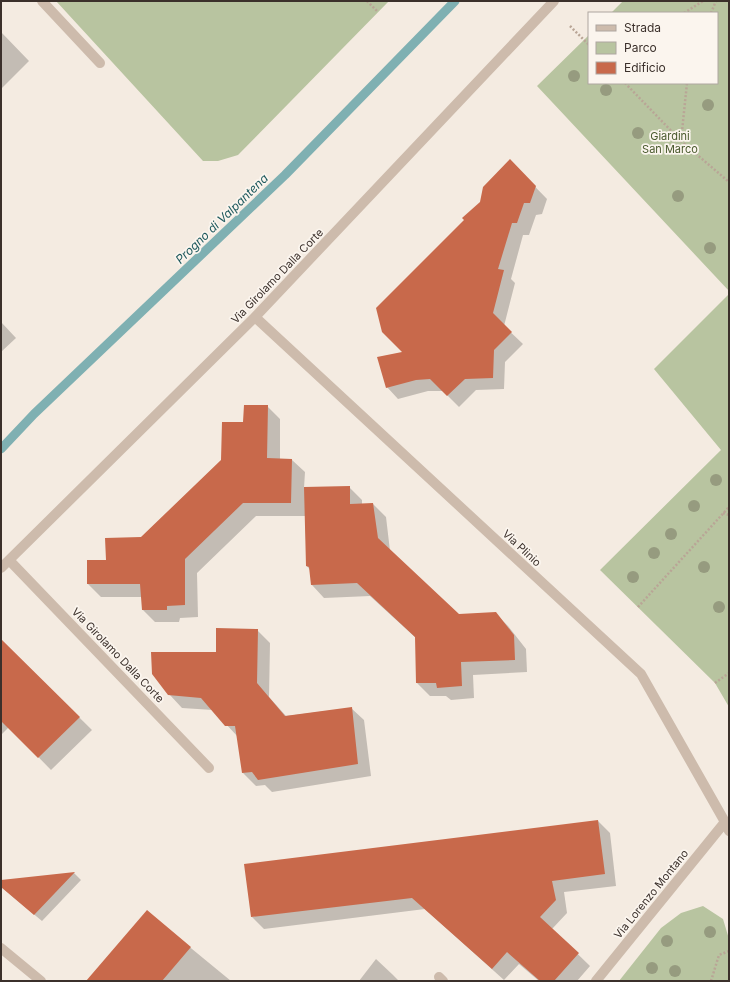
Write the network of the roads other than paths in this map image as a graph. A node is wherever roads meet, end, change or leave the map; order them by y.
1 (42, 1) edge
2 (554, 1) edge
3 (100, 63) dead end
4 (255, 317) junction
5 (9, 560) junction
6 (1, 568) edge
7 (209, 768) dead end
8 (727, 826) edge
9 (1, 948) edge
10 (41, 981) edge
11 (596, 981) edge

1 - 3 street
2 - 4 street, Via Girolamo Dalla Corte
4 - 5 street, Via Girolamo Dalla Corte
4 - 8 street, Via Plinio
5 - 6 street, Via Girolamo Dalla Corte
5 - 7 street, Via Girolamo Dalla Corte
8 - 11 street, Via Lorenzo Montano
9 - 10 street

